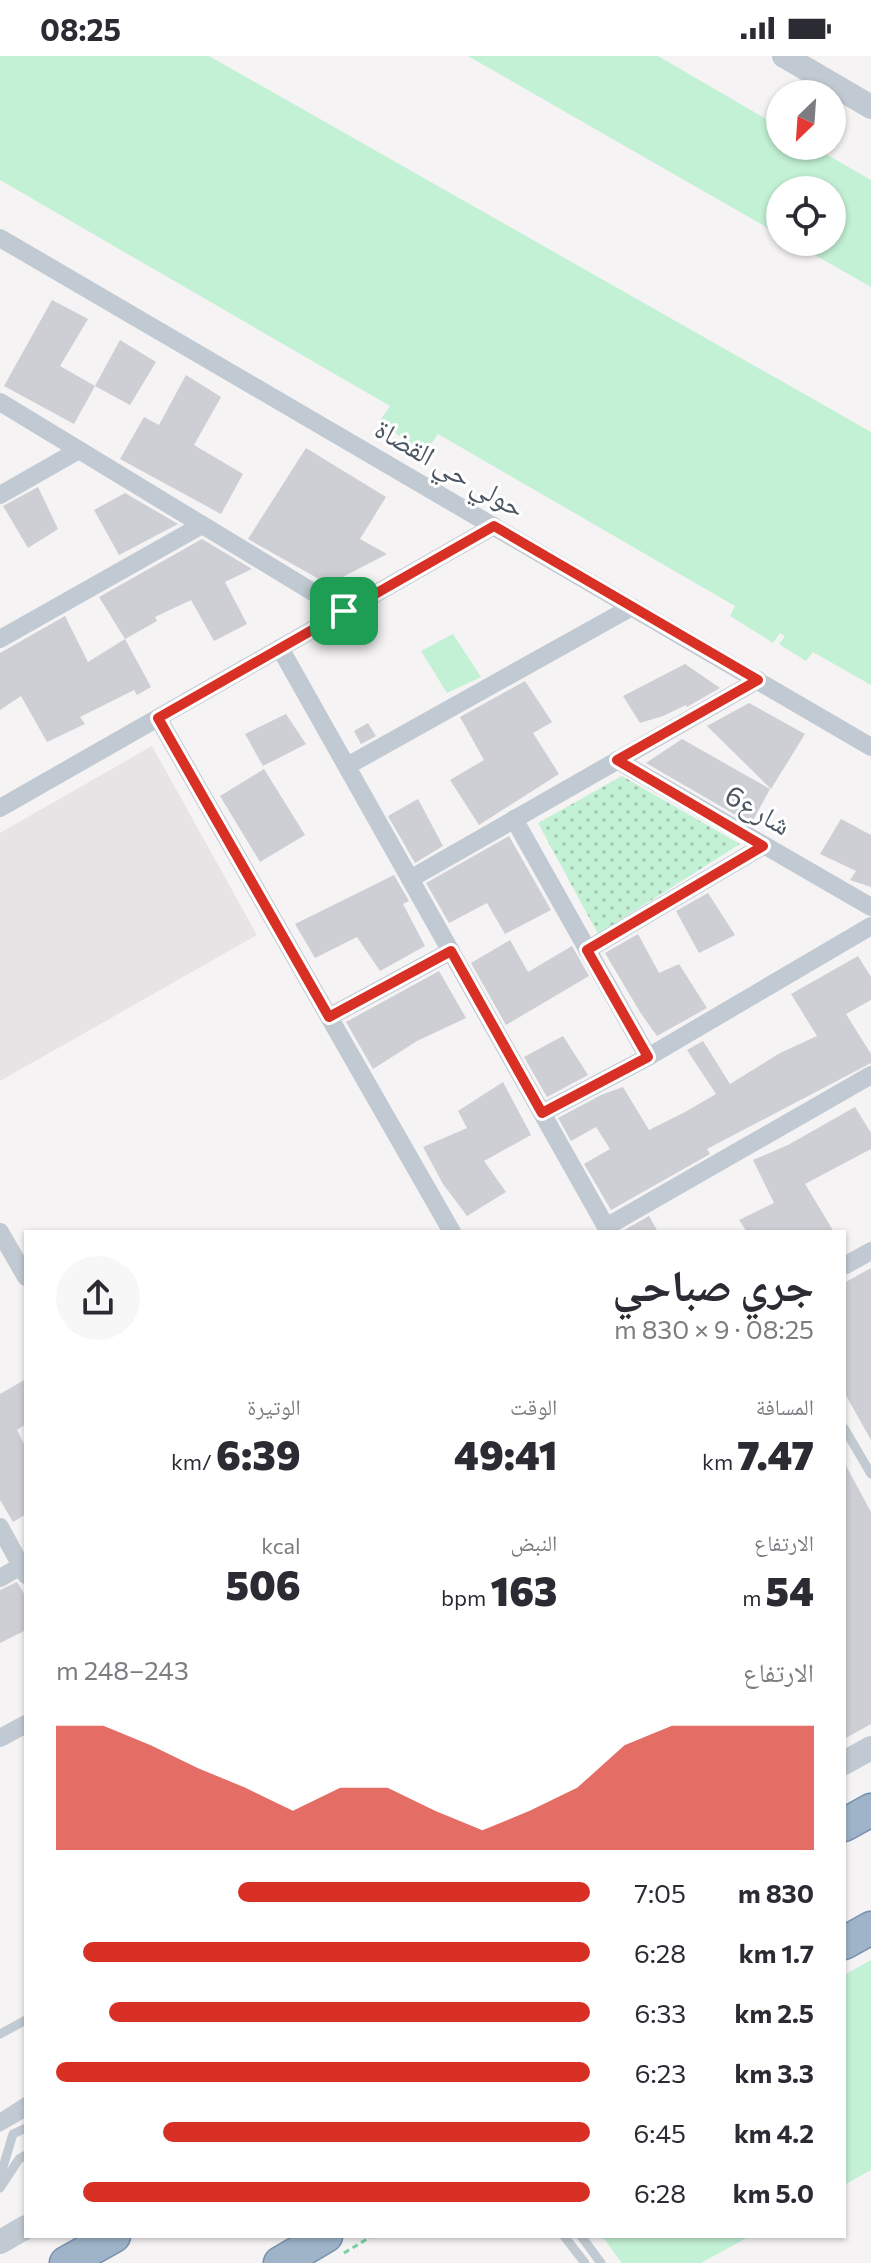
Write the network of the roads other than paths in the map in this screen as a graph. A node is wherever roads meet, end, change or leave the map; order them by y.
1 (784, 56) edge
2 (871, 107) edge
3 (0, 238) edge
4 (0, 402) edge
5 (79, 450) junction
6 (0, 495) edge
7 (202, 525) junction
8 (494, 526) junction
9 (632, 607) junction
10 (344, 611) junction
11 (0, 639) edge
12 (280, 648) junction
13 (758, 680) junction
14 (158, 718) junction
15 (871, 747) edge
16 (617, 760) junction
17 (347, 766) junction
18 (0, 808) edge
19 (514, 819) junction
20 (763, 846) junction
21 (410, 879) junction
22 (871, 907) edge
23 (871, 926) edge
24 (587, 950) junction
25 (451, 951) junction
26 (329, 1017) junction
27 (648, 1057) junction
28 (871, 1075) edge
29 (542, 1113) junction
30 (608, 1229) edge
31 (451, 1230) edge
32 (3, 1243) edge
33 (871, 1251) edge
34 (846, 1265) edge
35 (24, 1274) edge
36 (846, 1431) edge
37 (871, 1474) edge
38 (0, 1527) edge
39 (24, 1571) edge
40 (0, 1578) edge
41 (24, 1725) edge
42 (0, 1738) edge
43 (871, 1748) edge
44 (846, 1762) edge
45 (871, 1810) edge
46 (846, 1824) edge
47 (871, 1928) edge
48 (846, 1942) edge
49 (24, 2021) edge
50 (0, 2034) edge
51 (24, 2102) edge
52 (24, 2113) edge
53 (0, 2118) edge
54 (0, 2127) edge
55 (24, 2129) edge
56 (24, 2156) edge
57 (0, 2177) edge
58 (0, 2188) edge
59 (24, 2228) edge
60 (110, 2238) edge
61 (323, 2238) edge
62 (566, 2238) edge
63 (582, 2238) edge
64 (0, 2242) edge
65 (66, 2263) edge
66 (281, 2263) edge
67 (585, 2263) edge
68 (601, 2263) edge

1 - 2 street
3 - 8 street, حولي حي القضاة
4 - 5 street
5 - 6 street
5 - 7 street
7 - 10 street
7 - 11 street
8 - 9 street, حولي حي القضاة
8 - 10 street
9 - 13 street, حولي حي القضاة
9 - 17 street
10 - 12 street
12 - 14 street
12 - 17 street
13 - 15 street, حولي حي القضاة
13 - 16 street
14 - 18 street
14 - 26 street
16 - 19 street
16 - 20 street, شارع6
17 - 21 street
19 - 21 street
19 - 24 street
20 - 22 street, شارع6
20 - 24 street
21 - 25 street
23 - 27 street
24 - 27 street
25 - 26 street
25 - 29 street
26 - 31 street
27 - 29 street
28 - 30 street
29 - 30 street
32 - 35 street
33 - 34 street
36 - 37 lane
38 - 39 street
39 - 40 street
41 - 42 street
43 - 44 street
45 - 46 highway
47 - 48 highway
49 - 50 lane
51 - 53 lane
52 - 54 lane
55 - 57 lane
56 - 58 lane
59 - 64 street
60 - 65 highway
61 - 66 highway
62 - 67 lane
63 - 68 lane

